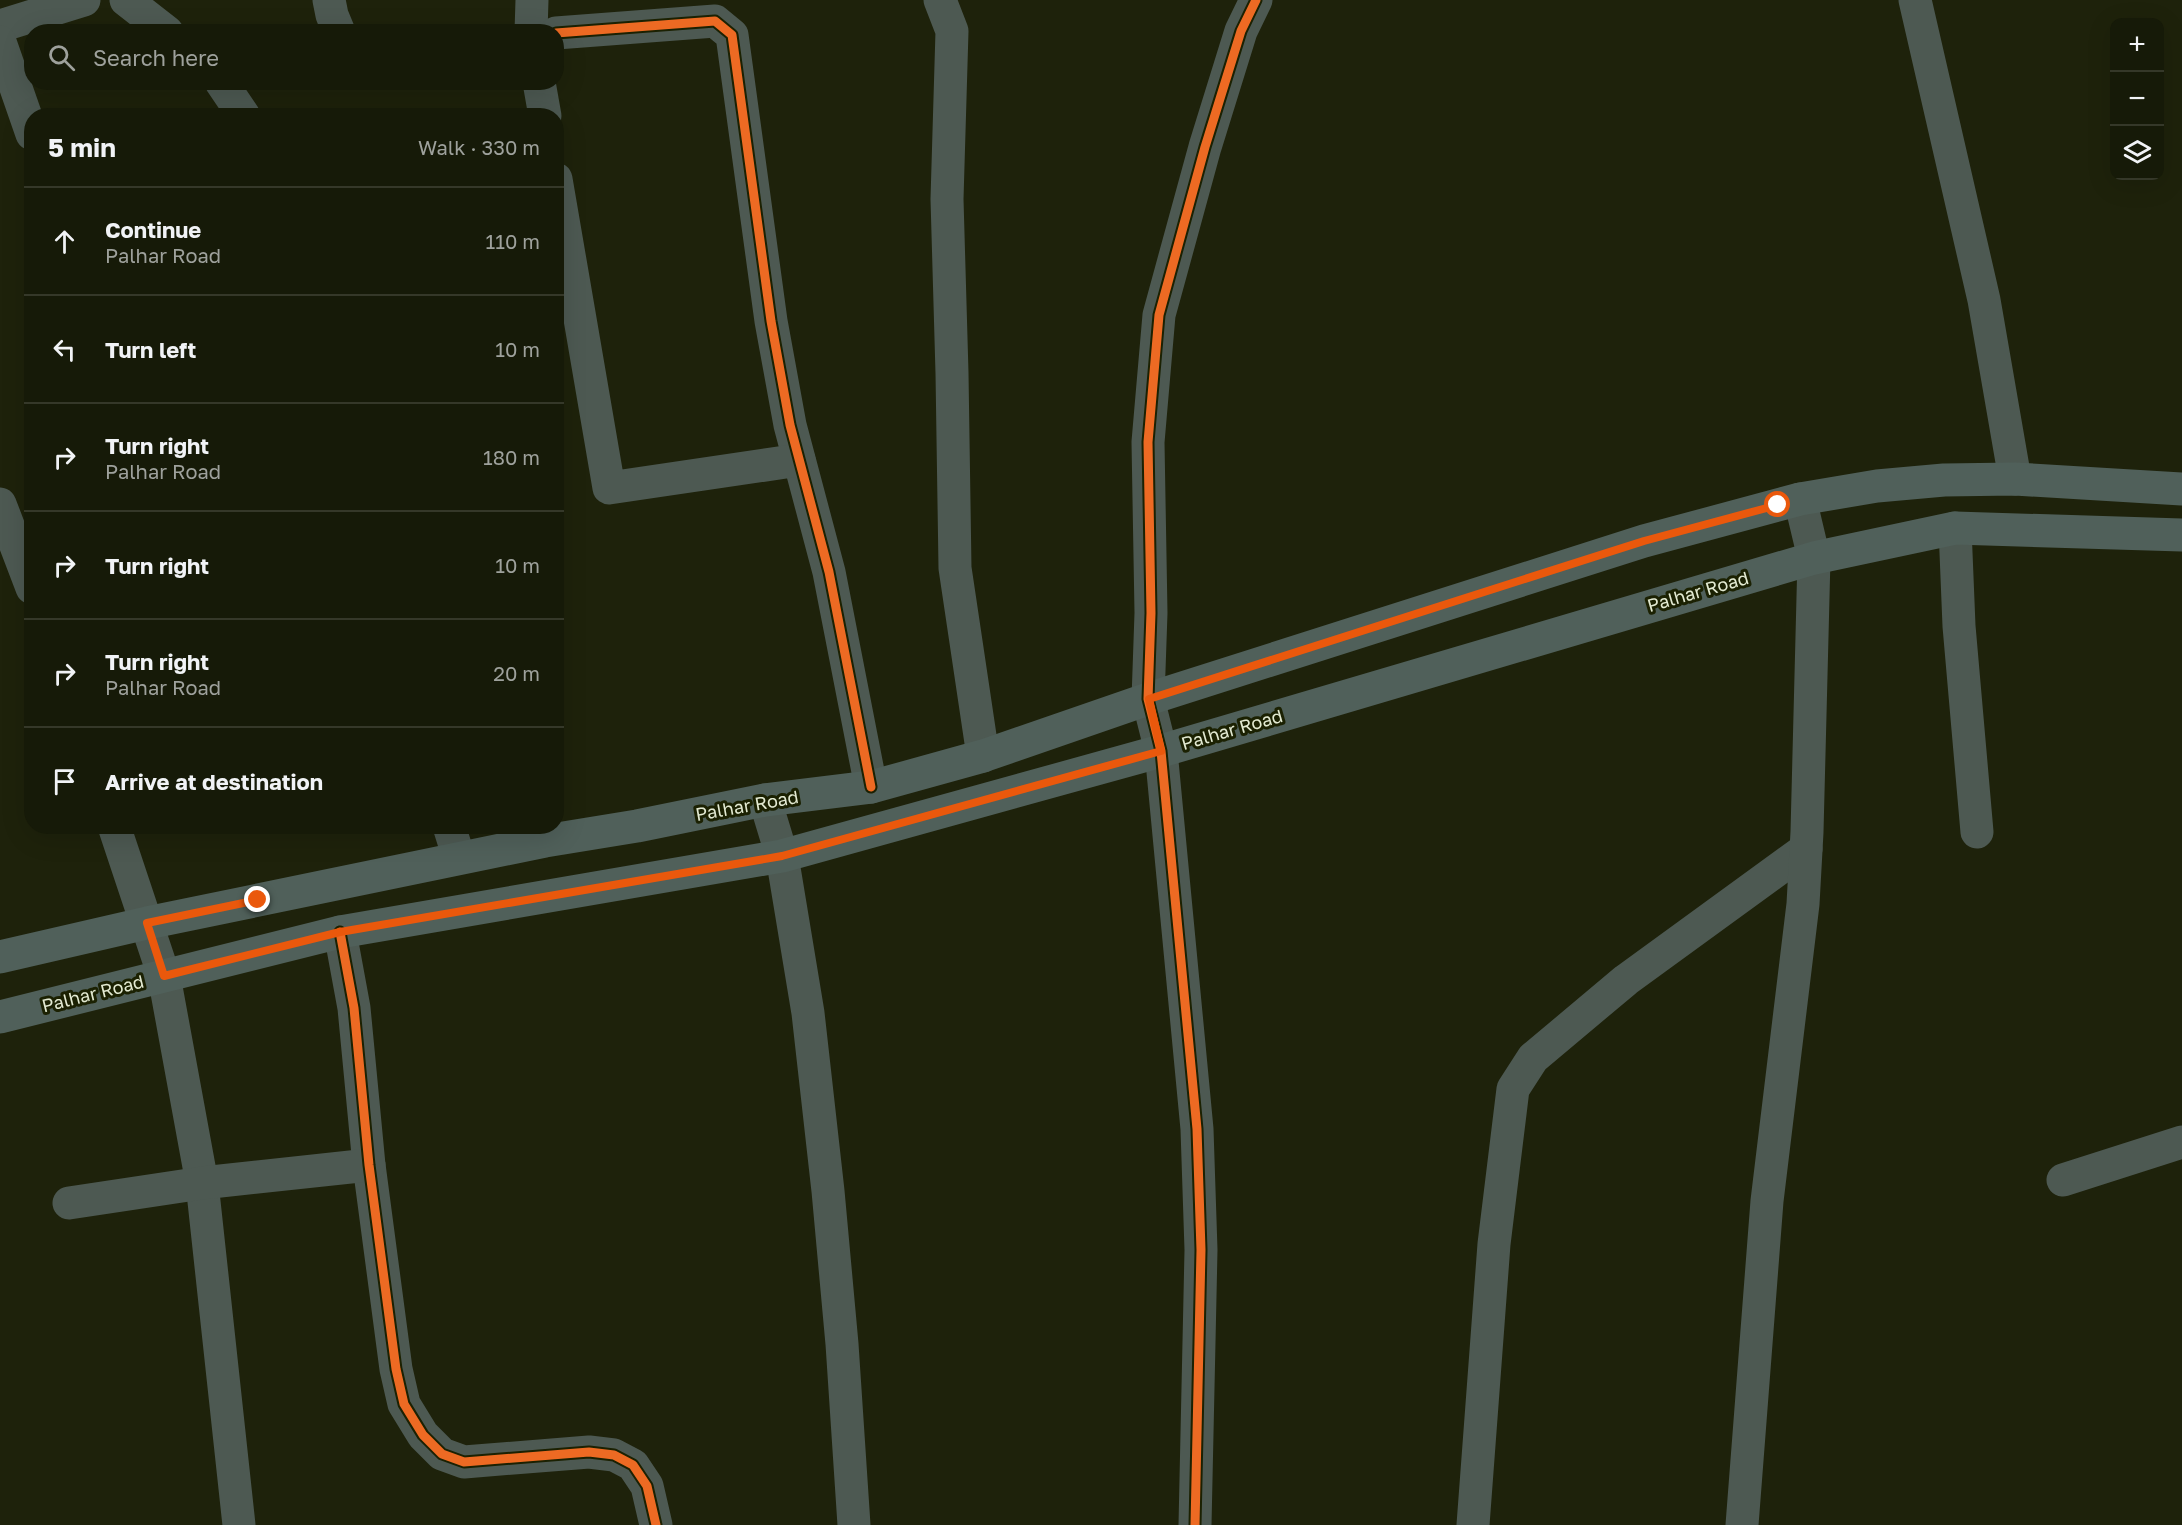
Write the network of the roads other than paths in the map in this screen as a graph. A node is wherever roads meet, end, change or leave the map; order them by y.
1 (84, 0) edge
2 (126, 0) edge
3 (329, 0) edge
4 (531, 0) edge
5 (940, 0) edge
6 (1256, 0) edge
7 (1916, 0) edge
8 (157, 24) edge
9 (336, 24) edge
10 (531, 24) edge
11 (0, 26) edge
12 (564, 32) edge
13 (0, 42) edge
14 (226, 90) edge
15 (540, 90) edge
16 (239, 108) edge
17 (544, 108) edge
18 (24, 111) edge
19 (564, 225) edge
20 (799, 460) junction
21 (2015, 479) junction
22 (2134, 486) junction
23 (2182, 489) edge
24 (1800, 499) junction
25 (0, 504) edge
26 (1955, 528) junction
27 (2131, 534) junction
28 (2182, 535) edge
29 (1814, 558) junction
30 (24, 567) edge
31 (1149, 699) junction
32 (1161, 751) junction
33 (983, 756) junction
34 (871, 787) junction
35 (765, 800) junction
36 (1977, 832) dead end
37 (117, 834) edge
38 (452, 834) edge
39 (1806, 849) junction
40 (782, 856) junction
41 (459, 858) junction
42 (147, 923) junction
43 (340, 932) junction
44 (0, 957) edge
45 (164, 976) junction
46 (0, 1017) edge
47 (2182, 1142) edge
48 (369, 1165) junction
49 (2063, 1180) dead end
50 (202, 1183) junction
51 (69, 1203) dead end
52 (239, 1525) edge
53 (656, 1525) edge
54 (854, 1525) edge
55 (1195, 1525) edge
56 (1473, 1525) edge
57 (1742, 1525) edge

1 - 11 street
2 - 8 street
3 - 9 street
4 - 10 street
5 - 33 street
6 - 31 street
7 - 21 street
12 - 20 street
13 - 18 street
14 - 16 street
15 - 17 street
19 - 20 street
20 - 34 street
21 - 22 main road, Palhar Road
21 - 24 main road, Palhar Road
22 - 23 main road, Palhar Road
22 - 27 main road
24 - 29 street
24 - 31 main road, Palhar Road
25 - 30 street
26 - 27 main road, Palhar Road
26 - 29 main road, Palhar Road
26 - 36 street
27 - 28 main road, Palhar Road
29 - 32 main road, Palhar Road
29 - 39 street
31 - 32 street
31 - 33 main road, Palhar Road
32 - 40 main road, Palhar Road
32 - 55 street
33 - 34 main road, Palhar Road
34 - 35 main road, Palhar Road
35 - 40 street
35 - 41 main road, Palhar Road
37 - 42 street
38 - 41 street
39 - 56 street
39 - 57 street
40 - 43 main road, Palhar Road
40 - 54 street
41 - 42 main road, Palhar Road
42 - 44 main road, Palhar Road
42 - 45 street
43 - 45 main road, Palhar Road
43 - 48 street
45 - 46 main road, Palhar Road
45 - 50 street
47 - 49 street
48 - 50 street
48 - 53 street
50 - 51 street
50 - 52 street

